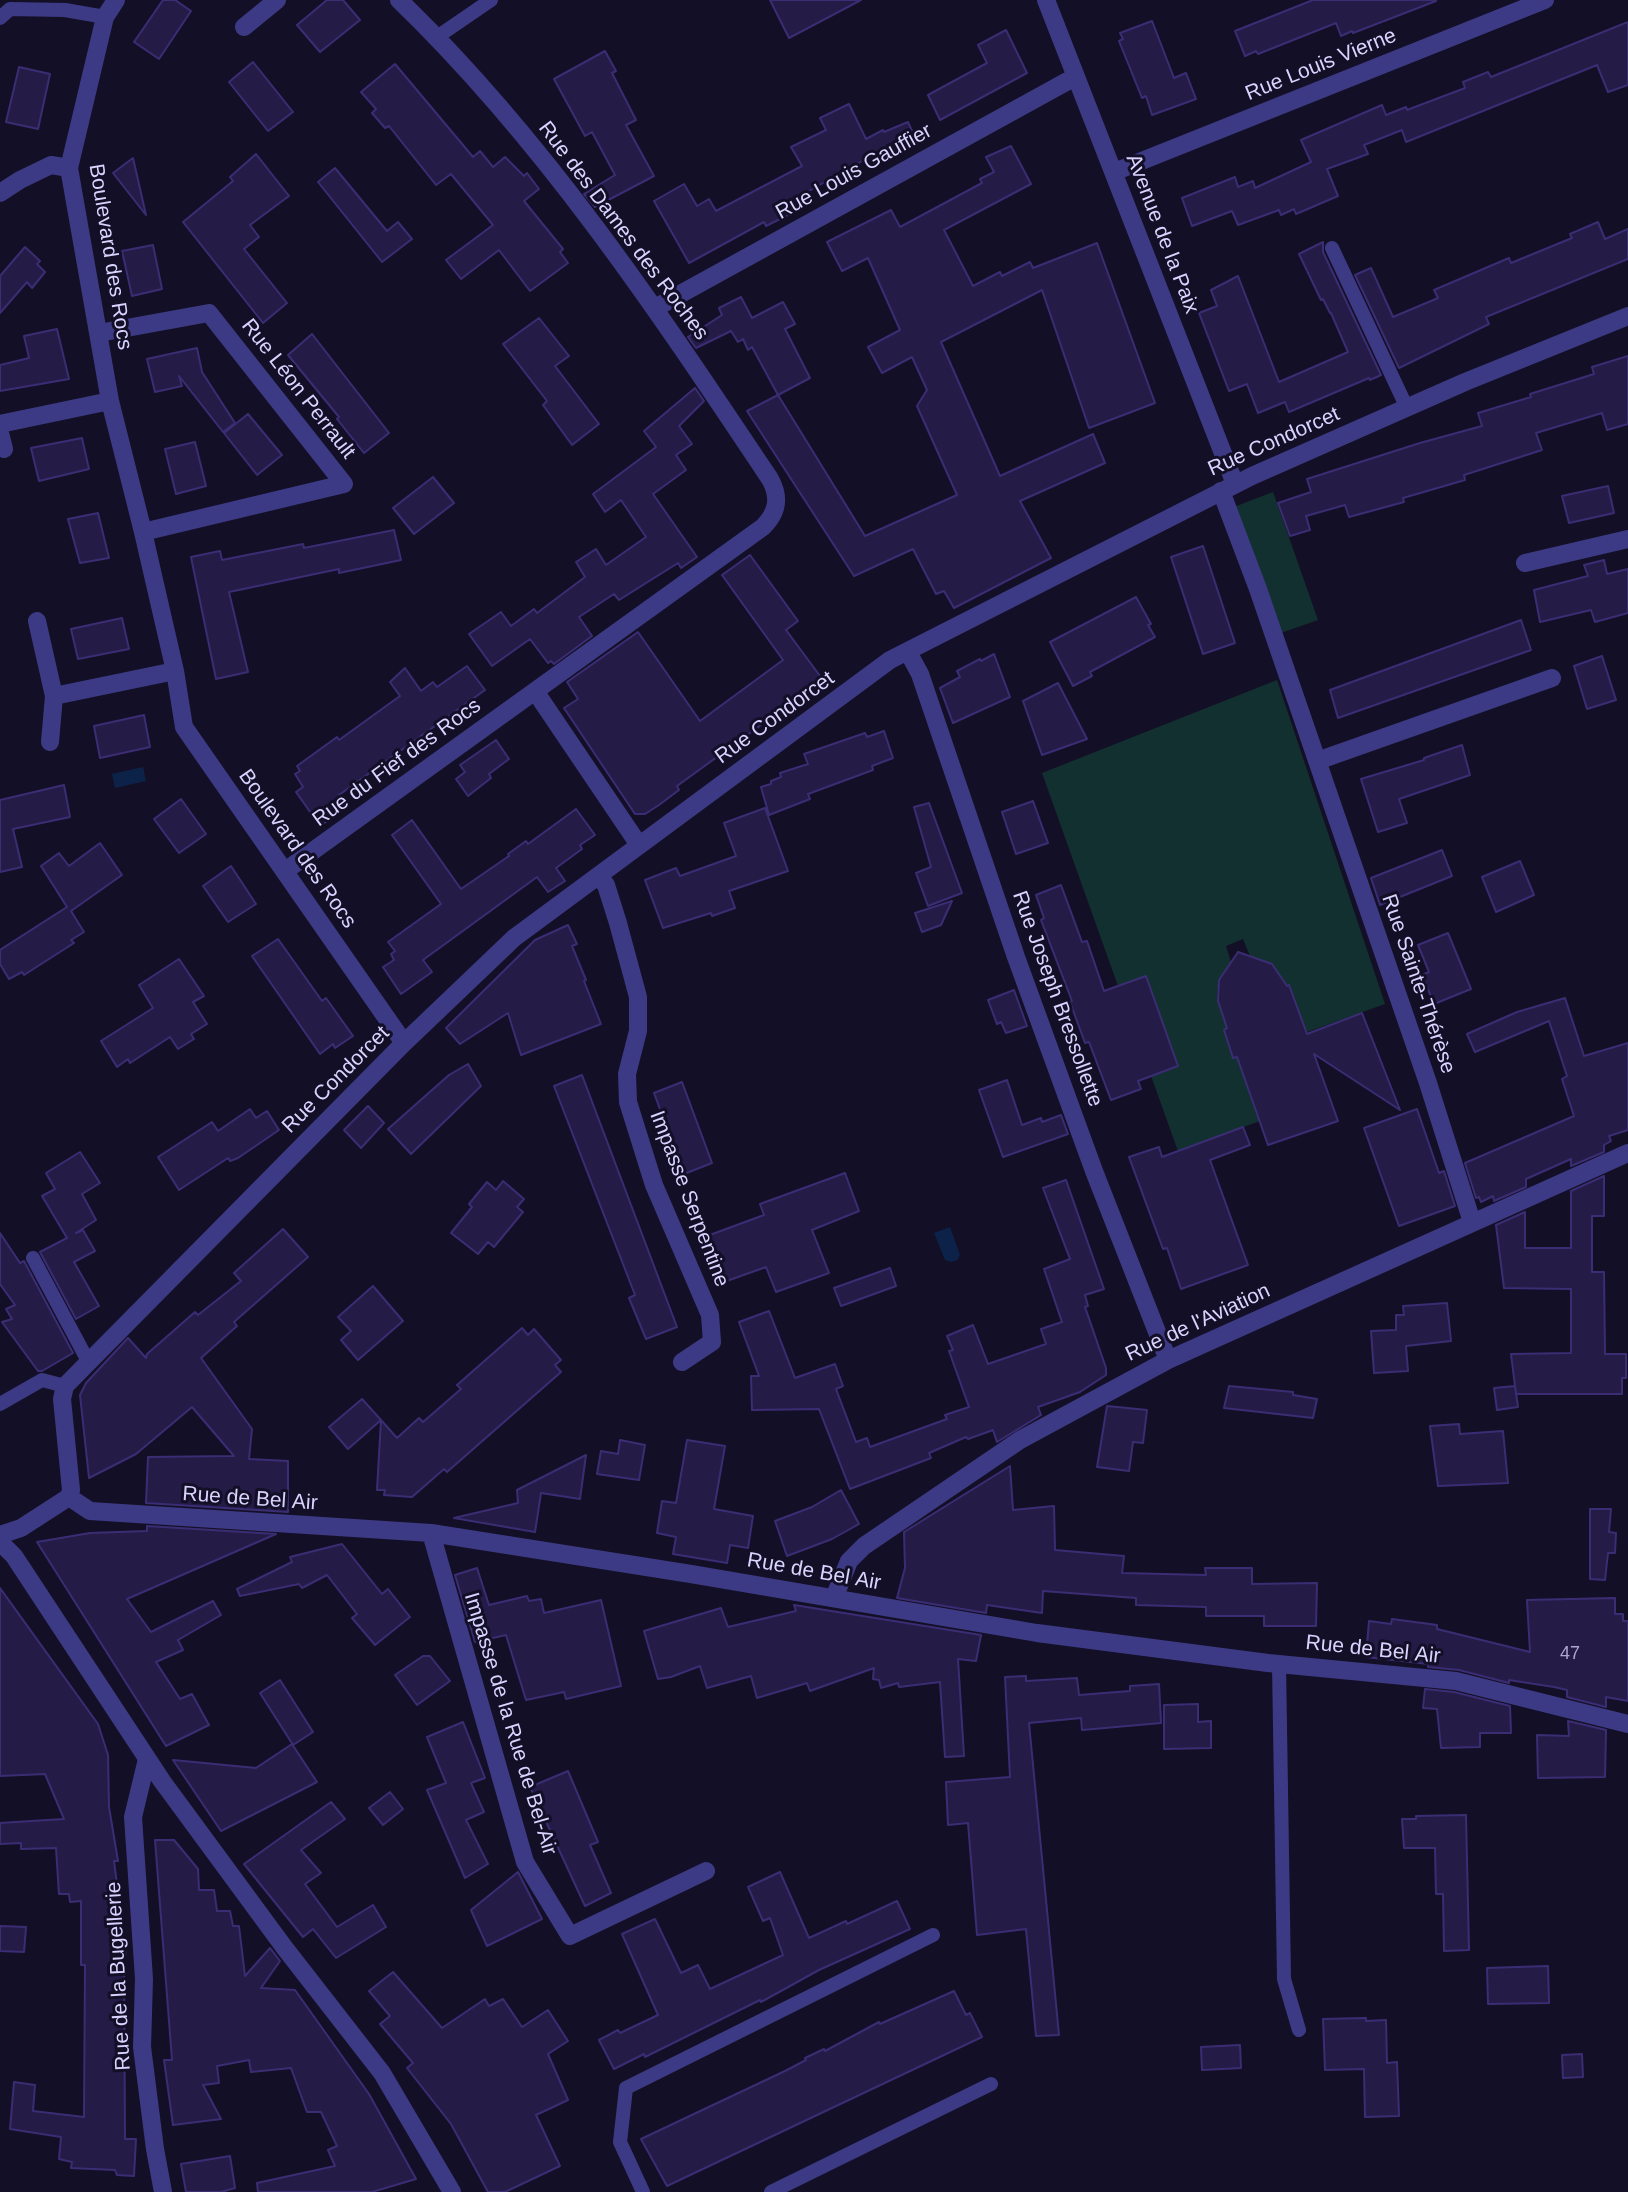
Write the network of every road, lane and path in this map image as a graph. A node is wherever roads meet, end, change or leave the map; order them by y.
1 (116, 0) edge
2 (277, 0) edge
3 (399, 0) edge
4 (491, 0) edge
5 (1046, 0) edge
6 (1545, 0) edge
7 (105, 17) junction
8 (0, 18) edge
9 (244, 27) dead end
10 (437, 37) junction
11 (1075, 77) junction
12 (69, 168) junction
13 (1114, 172) junction
14 (0, 193) edge
15 (1332, 248) dead end
16 (655, 308) junction
17 (1628, 316) edge
18 (99, 333) junction
19 (110, 401) junction
20 (1407, 408) junction
21 (0, 424) edge
22 (1228, 487) junction
23 (775, 509) joint
24 (143, 532) junction
25 (1628, 539) edge
26 (1525, 564) dead end
27 (37, 621) dead end
28 (908, 652) junction
29 (174, 671) junction
30 (1552, 678) dead end
31 (535, 691) junction
32 (54, 696) junction
33 (50, 742) dead end
34 (1317, 761) junction
35 (639, 845) junction
36 (285, 871) junction
37 (598, 876) junction
38 (404, 1043) junction
39 (1628, 1153) edge
40 (1472, 1222) junction
41 (33, 1258) dead end
42 (1168, 1360) junction
43 (88, 1361) junction
44 (682, 1362) dead end
45 (65, 1386) junction
46 (0, 1404) edge
47 (69, 1497) junction
48 (430, 1533) junction
49 (0, 1535) edge
50 (0, 1542) edge
51 (834, 1598) junction
52 (1279, 1664) junction
53 (1628, 1724) edge
54 (147, 1759) junction
55 (705, 1871) dead end
56 (933, 1935) dead end
57 (1299, 2030) dead end
58 (990, 2084) dead end
59 (163, 2192) edge
60 (452, 2192) edge
61 (643, 2192) edge
62 (771, 2192) edge

1 - 7 street, Boulevard des Rocs
2 - 9 street
3 - 10 street, Rue des Dames des Roches
4 - 10 lane
5 - 11 street, Avenue de la Paix
6 - 13 street, Rue Louis Vierne
7 - 8 lane
7 - 12 street, Boulevard des Rocs
10 - 16 street, Rue des Dames des Roches
11 - 13 street, Avenue de la Paix
11 - 16 street, Rue Louis Gauffier
12 - 14 street
12 - 18 street, Boulevard des Rocs
13 - 22 street, Avenue de la Paix
15 - 20 lane
16 - 23 street, Rue des Dames des Roches
17 - 20 street, Rue Condorcet
18 - 19 street, Boulevard des Rocs
18 - 24 street, Rue Léon Perrault
19 - 21 street
19 - 24 street, Boulevard des Rocs
20 - 22 street, Rue Condorcet
22 - 28 street, Rue Condorcet
22 - 34 street, Rue Sainte-Thérèse
23 - 31 street, Rue du Fief des Rocs
24 - 29 street, Boulevard des Rocs
25 - 26 street
27 - 32 street
28 - 35 street, Rue Condorcet
28 - 42 street, Rue Joseph Bressollette
29 - 32 street
29 - 36 street, Boulevard des Rocs
30 - 34 street
31 - 35 street
31 - 36 street, Rue du Fief des Rocs
32 - 33 street
34 - 40 street, Rue Sainte-Thérèse
35 - 37 street, Rue Condorcet
36 - 38 street, Boulevard des Rocs
37 - 38 street, Rue Condorcet
37 - 44 street, Impasse Serpentine
38 - 43 street, Rue Condorcet
39 - 40 street, Rue de l'Aviation
40 - 42 street, Rue de l'Aviation
41 - 43 lane
42 - 51 street, Rue de l'Aviation
43 - 45 street, Rue Condorcet
45 - 46 lane
45 - 47 street
47 - 48 street, Rue de Bel Air
47 - 49 street
48 - 51 street, Rue de Bel Air
48 - 55 street, Impasse de la Rue de Bel-Air
50 - 54 street
51 - 52 street, Rue de Bel Air
52 - 53 street, Rue de Bel Air
52 - 57 lane
54 - 59 street, Rue de la Bugellerie
54 - 60 street
56 - 61 lane
58 - 62 lane

